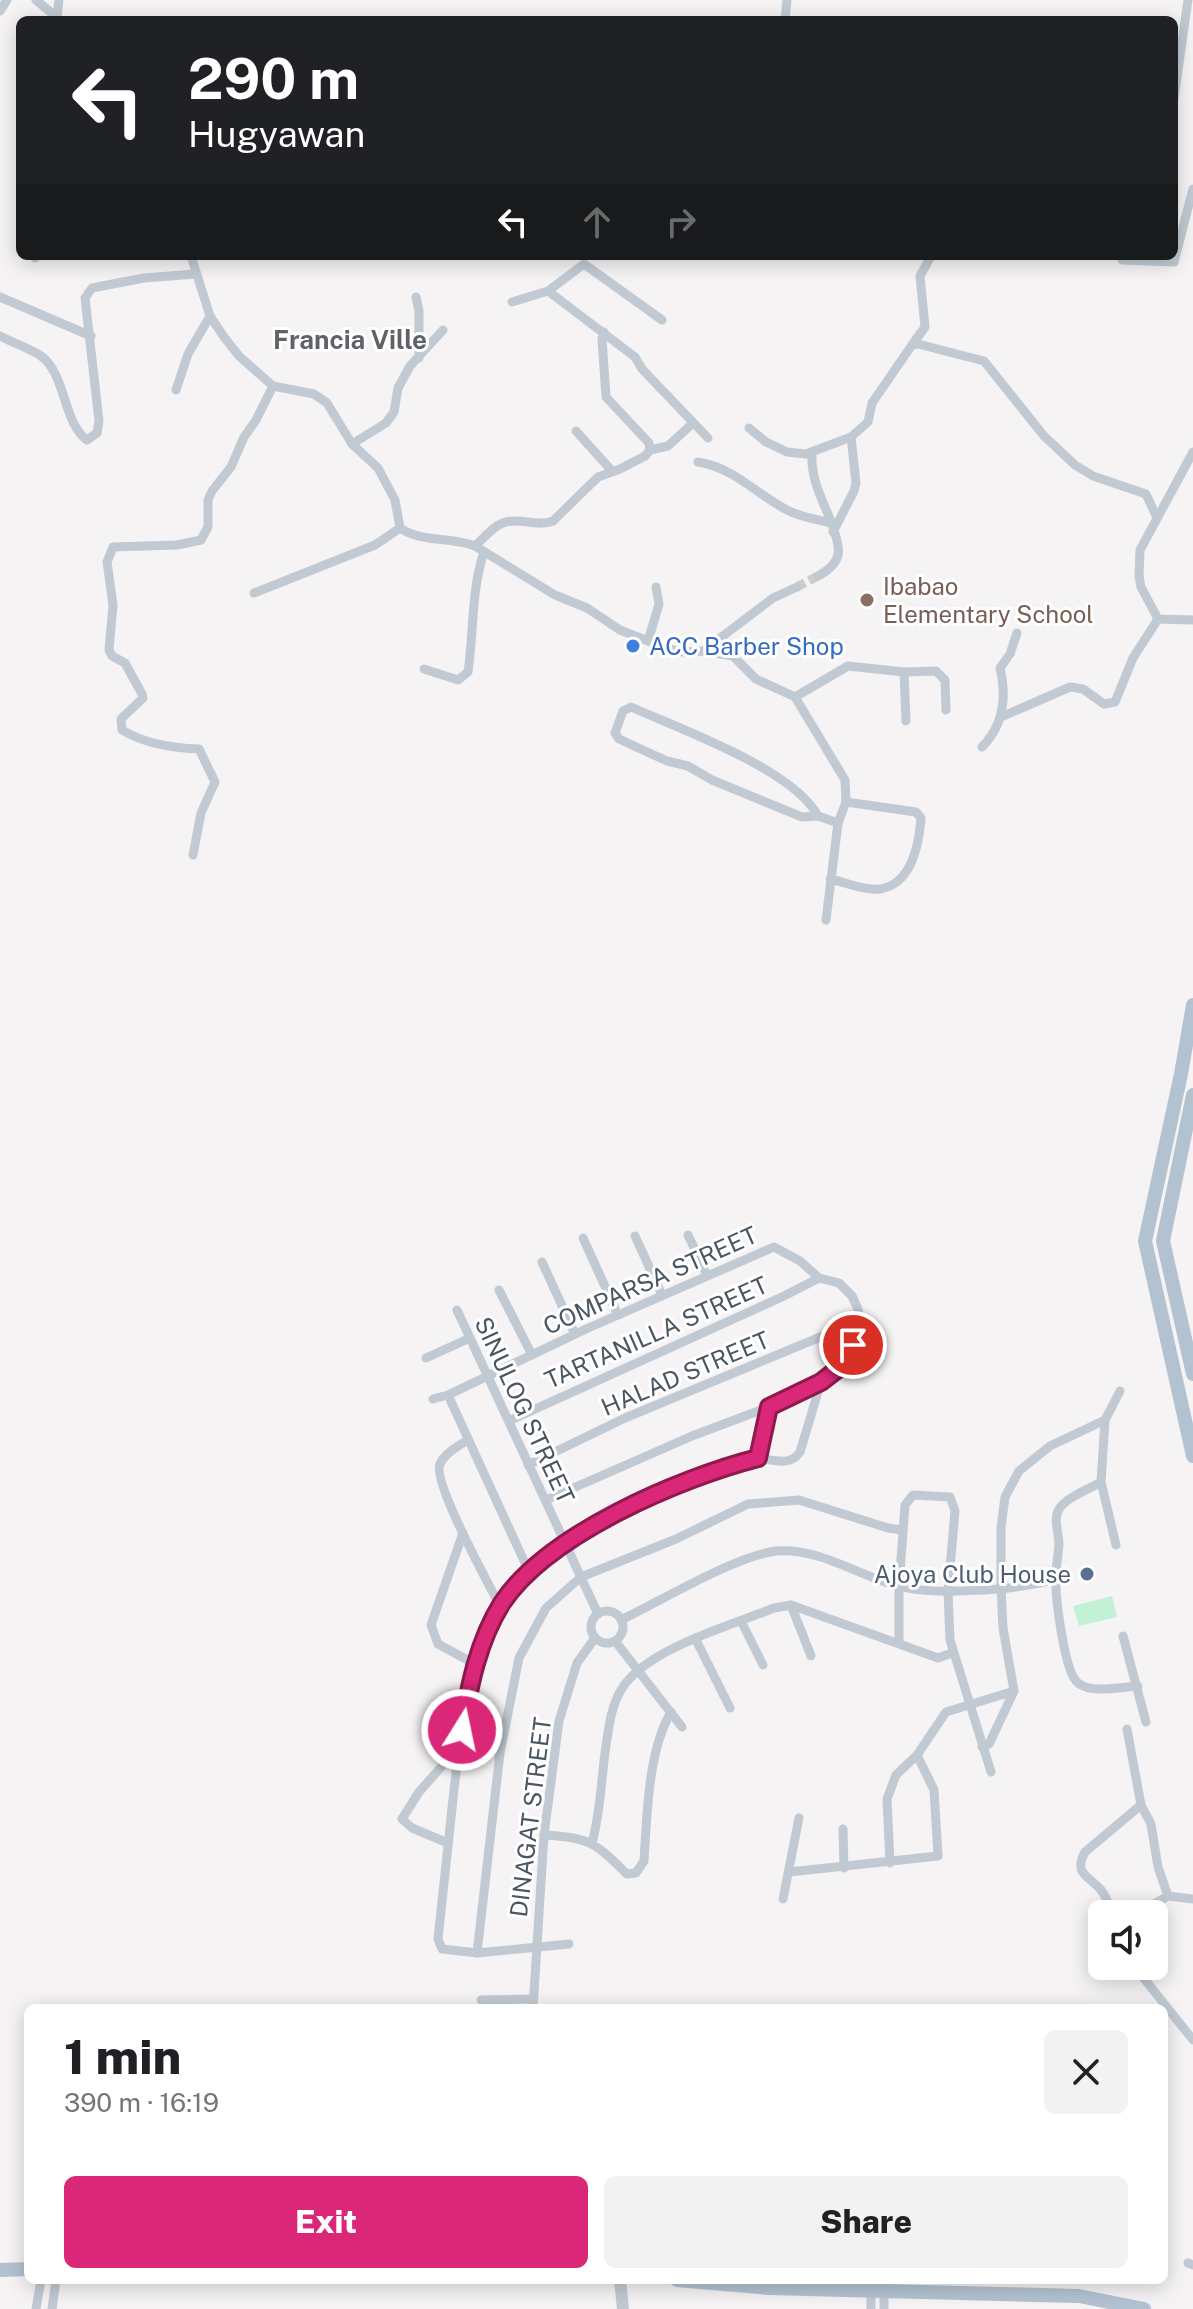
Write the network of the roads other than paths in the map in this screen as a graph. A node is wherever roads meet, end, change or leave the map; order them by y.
1 (7, 0) edge
2 (36, 0) edge
3 (1188, 0) edge
4 (0, 11) edge
5 (55, 16) edge
6 (1181, 61) junction
7 (1193, 63) edge
8 (1178, 77) edge
9 (1193, 189) edge
10 (1178, 247) edge
11 (192, 260) edge
12 (585, 260) edge
13 (929, 260) edge
14 (1155, 260) edge
15 (1175, 260) edge
16 (196, 274) junction
17 (548, 291) junction
18 (0, 297) edge
19 (416, 297) dead end
20 (512, 302) dead end
21 (210, 316) junction
22 (662, 320) dead end
23 (443, 330) dead end
24 (604, 332) junction
25 (0, 336) edge
26 (91, 336) junction
27 (912, 345) junction
28 (419, 358) junction
29 (273, 386) junction
30 (176, 390) dead end
31 (693, 423) junction
32 (749, 428) dead end
33 (576, 431) dead end
34 (851, 437) junction
35 (708, 438) dead end
36 (352, 444) junction
37 (650, 450) junction
38 (1193, 452) edge
39 (812, 454) junction
40 (698, 462) dead end
41 (612, 471) junction
42 (1157, 518) junction
43 (831, 527) junction
44 (400, 528) junction
45 (479, 549) junction
46 (818, 576) tunnel mouth
47 (656, 587) dead end
48 (797, 587) tunnel mouth
49 (254, 593) dead end
50 (1158, 619) junction
51 (1193, 620) edge
52 (1017, 633) dead end
53 (648, 641) junction
54 (703, 651) junction
55 (424, 669) dead end
56 (904, 672) junction
57 (795, 697) junction
58 (946, 710) dead end
59 (1001, 717) junction
60 (906, 721) dead end
61 (982, 747) dead end
62 (846, 802) junction
63 (818, 816) junction
64 (838, 823) junction
65 (193, 855) dead end
66 (830, 879) junction
67 (826, 920) dead end
68 (1193, 1005) edge
69 (1193, 1095) edge
70 (688, 1235) dead end
71 (635, 1236) dead end
72 (583, 1238) dead end
73 (542, 1262) dead end
74 (707, 1275) junction
75 (819, 1278) junction
76 (499, 1290) dead end
77 (662, 1295) junction
78 (457, 1310) dead end
79 (618, 1315) junction
80 (859, 1321) junction
81 (575, 1334) junction
82 (470, 1338) junction
83 (532, 1355) junction
84 (426, 1358) dead end
85 (1193, 1374) edge
86 (487, 1375) junction
87 (821, 1382) junction
88 (1120, 1391) dead end
89 (448, 1395) junction
90 (433, 1399) dead end
91 (769, 1407) junction
92 (1105, 1420) junction
93 (509, 1421) junction
94 (468, 1440) junction
95 (1193, 1456) edge
96 (758, 1458) junction
97 (528, 1465) junction
98 (1101, 1482) junction
99 (546, 1500) junction
100 (902, 1530) junction
101 (463, 1533) junction
102 (564, 1544) junction
103 (1116, 1545) dead end
104 (530, 1574) junction
105 (581, 1577) junction
106 (1055, 1579) junction
107 (899, 1586) junction
108 (1001, 1587) junction
109 (948, 1591) junction
110 (791, 1605) junction
111 (500, 1606) junction
112 (598, 1614) junction
113 (621, 1620) junction
114 (741, 1621) junction
115 (1123, 1636) dead end
116 (595, 1638) junction
117 (695, 1638) junction
118 (615, 1641) junction
119 (899, 1642) junction
120 (952, 1653) junction
121 (811, 1656) dead end
122 (475, 1664) junction
123 (763, 1665) dead end
124 (639, 1670) junction
125 (1138, 1686) junction
126 (1014, 1691) junction
127 (970, 1705) junction
128 (730, 1708) dead end
129 (671, 1712) junction
130 (1146, 1722) dead end
131 (682, 1727) dead end
132 (1127, 1729) dead end
133 (459, 1747) junction
134 (982, 1747) junction
135 (917, 1755) junction
136 (991, 1772) dead end
137 (1141, 1805) junction
138 (799, 1818) dead end
139 (843, 1829) dead end
140 (544, 1835) junction
141 (448, 1843) junction
142 (592, 1843) junction
143 (890, 1863) junction
144 (844, 1868) junction
145 (789, 1872) junction
146 (1168, 1896) junction
147 (783, 1899) dead end
148 (1193, 1899) edge
149 (1107, 1900) edge
150 (1161, 1900) edge
151 (569, 1944) dead end
152 (535, 1949) junction
153 (477, 1953) junction
154 (1145, 1980) edge
155 (481, 2000) dead end
156 (533, 2004) edge
157 (1164, 2004) edge
158 (1168, 2009) edge
159 (1193, 2040) edge
160 (24, 2269) edge
161 (0, 2270) edge
162 (40, 2284) edge
163 (55, 2284) edge
164 (620, 2284) edge
165 (723, 2284) edge
166 (878, 2290) junction
167 (1110, 2305) edge
168 (36, 2309) edge
169 (52, 2309) edge
170 (623, 2309) edge
171 (871, 2309) edge
172 (884, 2309) edge
173 (1144, 2309) edge

1 - 4 street
2 - 5 street
3 - 6 street
6 - 7 street
6 - 8 street
9 - 10 street
11 - 16 street
12 - 17 street
12 - 22 street
13 - 27 street
14 - 15 street
16 - 21 street
16 - 26 street
17 - 20 street
17 - 24 street
18 - 26 street
19 - 28 street
21 - 29 street
21 - 30 street
23 - 28 street
24 - 31 street
24 - 37 street
25 - 26 street
27 - 34 street
27 - 42 street
28 - 36 street
29 - 36 street
29 - 65 street
31 - 35 street
31 - 37 street
32 - 39 street
33 - 41 street
34 - 39 street
34 - 43 street
36 - 44 street
37 - 41 street
38 - 42 street
39 - 43 street
40 - 43 street
41 - 45 street
42 - 50 street
43 - 46 street
44 - 45 street
44 - 49 street
45 - 53 street
45 - 55 street
47 - 53 street
48 - 54 street
50 - 51 street
50 - 59 street
52 - 59 street
53 - 54 street
54 - 57 street
56 - 57 street
56 - 58 street
56 - 60 street
57 - 62 street
59 - 61 street
62 - 64 street
62 - 66 street
63 - 63 street
63 - 64 street
64 - 66 street
66 - 67 street
68 - 95 main road
69 - 85 main road
70 - 74 street
71 - 77 street
72 - 79 street
73 - 81 street
74 - 75 street, COMPARSA STREET
74 - 77 street, COMPARSA STREET
75 - 80 street, COMPARSA STREET
75 - 93 street, TARTANILLA STREET
76 - 83 street
77 - 79 street, COMPARSA STREET
78 - 82 street, SINULOG STREET
79 - 81 street, COMPARSA STREET
80 - 87 street
80 - 97 street, HALAD STREET
81 - 83 street, COMPARSA STREET
82 - 84 street
82 - 86 street, SINULOG STREET
83 - 86 street, COMPARSA STREET
86 - 89 street, COMPARSA STREET
86 - 93 street, SINULOG STREET
87 - 91 street
87 - 96 street
88 - 92 street
89 - 90 street, COMPARSA STREET
89 - 94 street
91 - 96 street
91 - 99 street
92 - 98 street
92 - 108 street
93 - 97 street, SINULOG STREET
94 - 101 street
94 - 104 street
96 - 102 street
97 - 99 street, SINULOG STREET
98 - 103 street
98 - 106 street
99 - 102 street, SINULOG STREET
100 - 105 street
100 - 107 street
100 - 109 street
101 - 111 street
101 - 122 street
102 - 104 street
102 - 105 street, SINULOG STREET
104 - 111 street
105 - 112 street, SINULOG STREET
105 - 153 street
106 - 108 street
106 - 125 street
107 - 109 street
107 - 113 street
107 - 119 street
108 - 109 street
108 - 126 street
109 - 120 street
110 - 114 street
110 - 119 street
110 - 121 street
111 - 122 street
112 - 113 street
112 - 116 street
113 - 118 street
114 - 117 street
114 - 123 street
115 - 125 street
116 - 118 street
116 - 140 street, DINAGAT STREET
117 - 124 street
117 - 128 street
118 - 124 street
119 - 120 street
120 - 127 street
122 - 133 street
124 - 129 street
124 - 142 street
125 - 130 street
126 - 127 street
126 - 134 street
127 - 134 street
127 - 135 street
129 - 131 street
129 - 142 street
132 - 137 street
133 - 141 street
133 - 141 street
134 - 136 street
135 - 143 street
135 - 143 street
137 - 146 street
137 - 149 street
138 - 145 street
139 - 144 street
140 - 142 street
140 - 152 street, DINAGAT STREET
141 - 153 street
143 - 144 street
144 - 145 street
145 - 147 street
146 - 148 street
146 - 150 street
151 - 152 street
152 - 153 street
152 - 156 street, DINAGAT STREET
154 - 157 street
155 - 156 street
158 - 159 street
160 - 161 main road
162 - 168 street
163 - 169 street
164 - 170 street
165 - 166 main road
166 - 167 main road
166 - 171 street
166 - 172 street
167 - 173 main road

